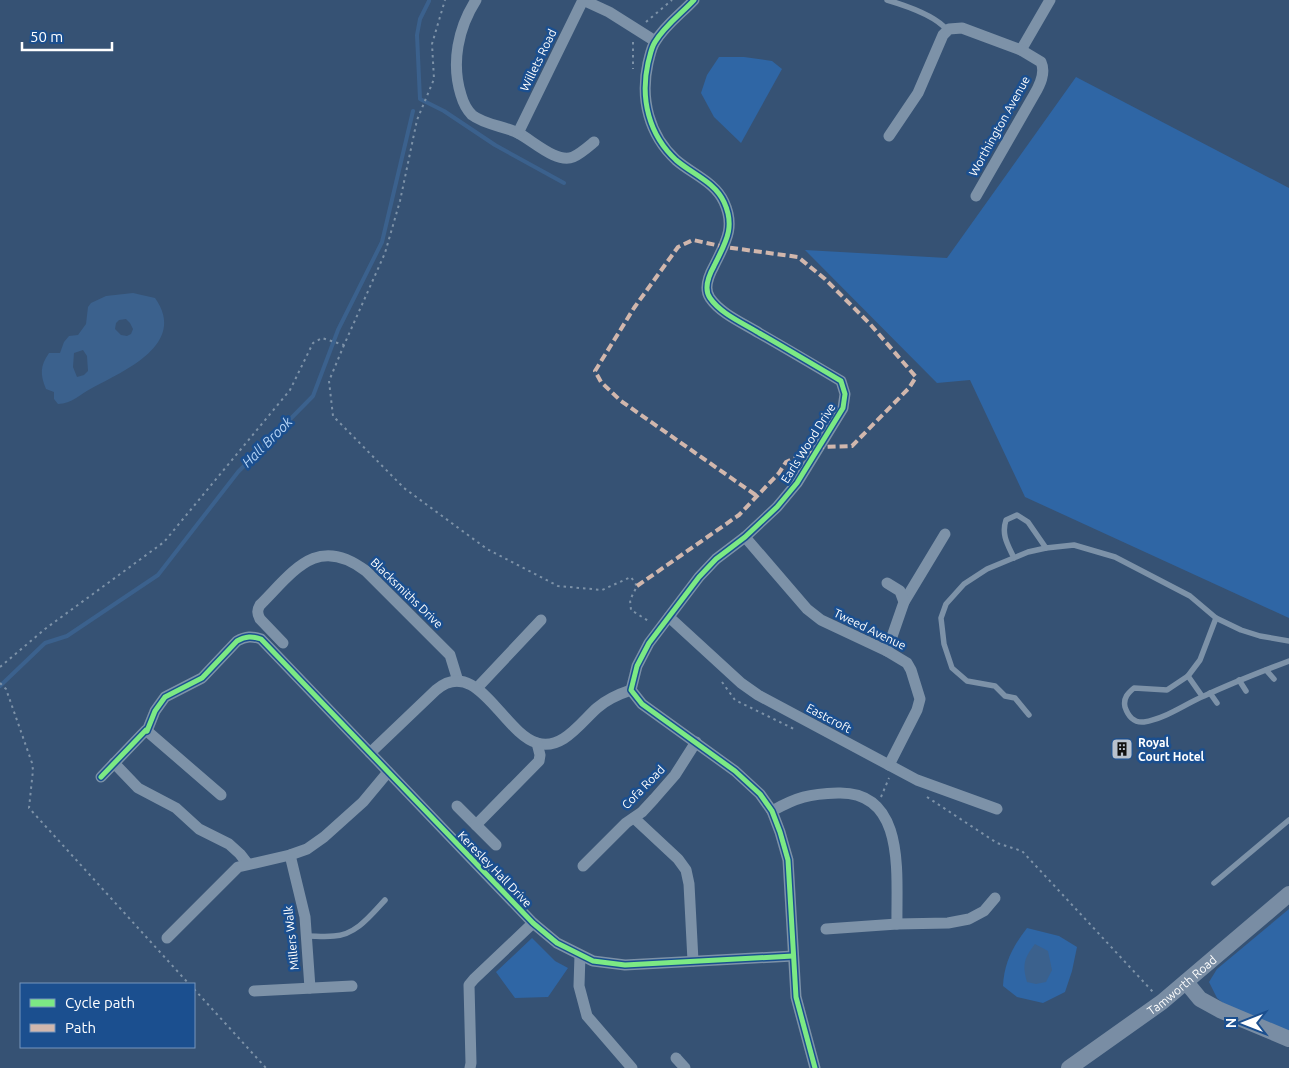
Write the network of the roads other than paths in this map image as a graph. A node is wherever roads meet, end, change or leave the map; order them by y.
1 (476, 0) edge
2 (583, 0) edge
3 (694, 0) edge
4 (887, 0) edge
5 (1050, 0) edge
6 (947, 30) junction
7 (655, 41) junction
8 (1021, 50) junction
9 (518, 133) junction
10 (889, 136) dead end
11 (594, 142) dead end
12 (976, 196) dead end
13 (945, 534) dead end
14 (745, 537) junction
15 (1046, 548) junction
16 (1014, 558) junction
17 (887, 583) dead end
18 (904, 602) junction
19 (669, 617) junction
20 (1216, 618) junction
21 (540, 620) dead end
22 (1289, 641) edge
23 (283, 643) dead end
24 (887, 651) junction
25 (1289, 661) edge
26 (1266, 670) junction
27 (1188, 676) junction
28 (1274, 679) dead end
29 (1238, 680) junction
30 (458, 681) junction
31 (477, 688) junction
32 (631, 690) junction
33 (1246, 691) dead end
34 (1210, 693) junction
35 (1202, 696) junction
36 (1217, 703) dead end
37 (1030, 715) dead end
38 (147, 731) junction
39 (696, 742) junction
40 (538, 744) junction
41 (370, 753) junction
42 (114, 763) junction
43 (890, 771) junction
44 (388, 772) junction
45 (101, 776) dead end
46 (221, 795) dead end
47 (457, 806) dead end
48 (997, 810) dead end
49 (772, 811) junction
50 (634, 818) junction
51 (1289, 820) edge
52 (476, 825) junction
53 (496, 845) dead end
54 (290, 856) junction
55 (247, 863) junction
56 (583, 866) dead end
57 (1214, 883) dead end
58 (1289, 894) edge
59 (995, 898) dead end
60 (385, 900) dead end
61 (533, 924) junction
62 (897, 924) junction
63 (826, 929) dead end
64 (306, 936) junction
65 (167, 938) dead end
66 (580, 955) junction
67 (793, 956) junction
68 (694, 962) junction
69 (1186, 982) junction
70 (352, 986) dead end
71 (310, 988) junction
72 (254, 991) dead end
73 (1289, 1039) edge
74 (676, 1058) dead end
75 (628, 1067) edge
76 (470, 1068) edge
77 (685, 1068) edge
78 (815, 1068) edge
79 (1069, 1068) edge

1 - 9 street
2 - 7 street
2 - 9 street, Willets Road
3 - 7 street, Earls Wood Drive
4 - 6 lane
5 - 8 street
6 - 8 street, Worthington Avenue
6 - 10 street
7 - 14 street, Earls Wood Drive
8 - 12 street, Worthington Avenue
9 - 11 street
13 - 18 street
14 - 19 street, Earls Wood Drive
14 - 24 street, Tweed Avenue
15 - 16 lane
15 - 16 lane
15 - 20 lane
16 - 37 lane
17 - 18 street
18 - 24 street
19 - 32 street, Earls Wood Drive
19 - 43 street, Eastcroft
20 - 22 lane
20 - 27 lane
21 - 31 street
23 - 30 street, Blacksmiths Drive
24 - 43 street, Tweed Avenue
25 - 26 lane
26 - 28 lane
26 - 29 lane
27 - 35 lane
27 - 35 lane
29 - 33 lane
29 - 34 lane
30 - 31 street
30 - 41 street
31 - 40 street
32 - 39 street
32 - 40 street
34 - 35 lane
34 - 36 lane
38 - 41 street, Keresley Hall Drive
38 - 42 street
38 - 46 street
39 - 49 street
39 - 50 street, Cofa Road
40 - 52 street
41 - 44 street, Keresley Hall Drive
42 - 45 street
42 - 55 street
43 - 48 street, Eastcroft
44 - 54 street
44 - 61 street, Keresley Hall Drive
47 - 52 street
49 - 62 street
49 - 67 street
50 - 56 street, Cofa Road
50 - 68 street
51 - 57 lane
52 - 53 street
54 - 55 street
54 - 64 street, Millers Walk
55 - 65 street
58 - 69 main road, Tamworth Road
59 - 62 street
60 - 64 lane
61 - 66 street, Keresley Hall Drive
61 - 76 street
62 - 63 street
64 - 71 street, Millers Walk
66 - 68 street, Keresley Hall Drive
66 - 75 street
67 - 68 street, Keresley Hall Drive
67 - 78 street
69 - 73 main road
69 - 79 main road, Tamworth Road
70 - 71 street, Millers Walk
71 - 72 street, Millers Walk
74 - 77 street

